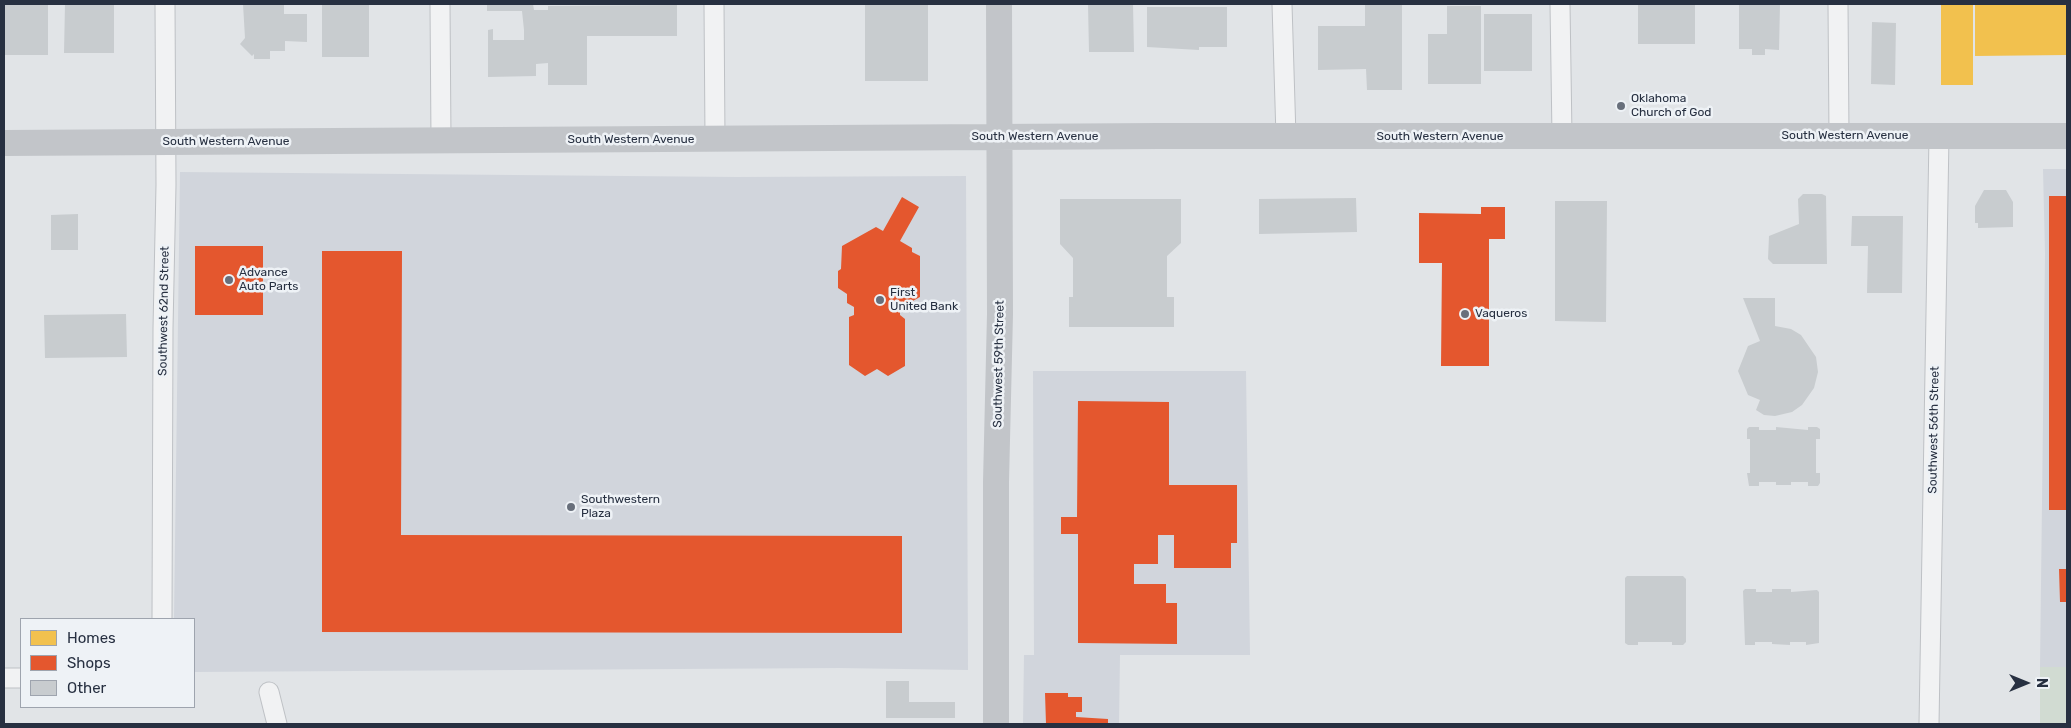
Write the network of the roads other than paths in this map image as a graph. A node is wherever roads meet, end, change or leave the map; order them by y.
1 (165, 4) edge
2 (440, 4) edge
3 (714, 4) edge
4 (999, 4) edge
5 (1282, 4) edge
6 (1560, 4) edge
7 (1838, 4) edge
8 (1562, 136) junction
9 (1839, 136) junction
10 (1939, 136) junction
11 (2067, 136) edge
12 (1000, 137) junction
13 (1286, 137) junction
14 (715, 139) junction
15 (441, 141) junction
16 (165, 142) junction
17 (4, 143) edge
18 (162, 618) edge
19 (4, 678) edge
20 (20, 678) edge
21 (269, 692) dead end
22 (278, 724) edge
23 (996, 724) edge
24 (1929, 724) edge

1 - 16 street, Southwest 62nd Street
2 - 15 street
3 - 14 street
4 - 12 main road, Southwest 59th Street
5 - 13 street
6 - 8 street
7 - 9 street
8 - 9 main road, South Western Avenue
8 - 13 main road, South Western Avenue
9 - 10 main road, South Western Avenue
10 - 11 main road, South Western Avenue
10 - 24 street, Southwest 56th Street
12 - 13 main road, South Western Avenue
12 - 14 main road, South Western Avenue
12 - 23 main road, Southwest 59th Street
14 - 15 main road, South Western Avenue
15 - 16 main road, South Western Avenue
16 - 17 main road, South Western Avenue
16 - 18 street, Southwest 62nd Street
19 - 20 street
21 - 22 street

